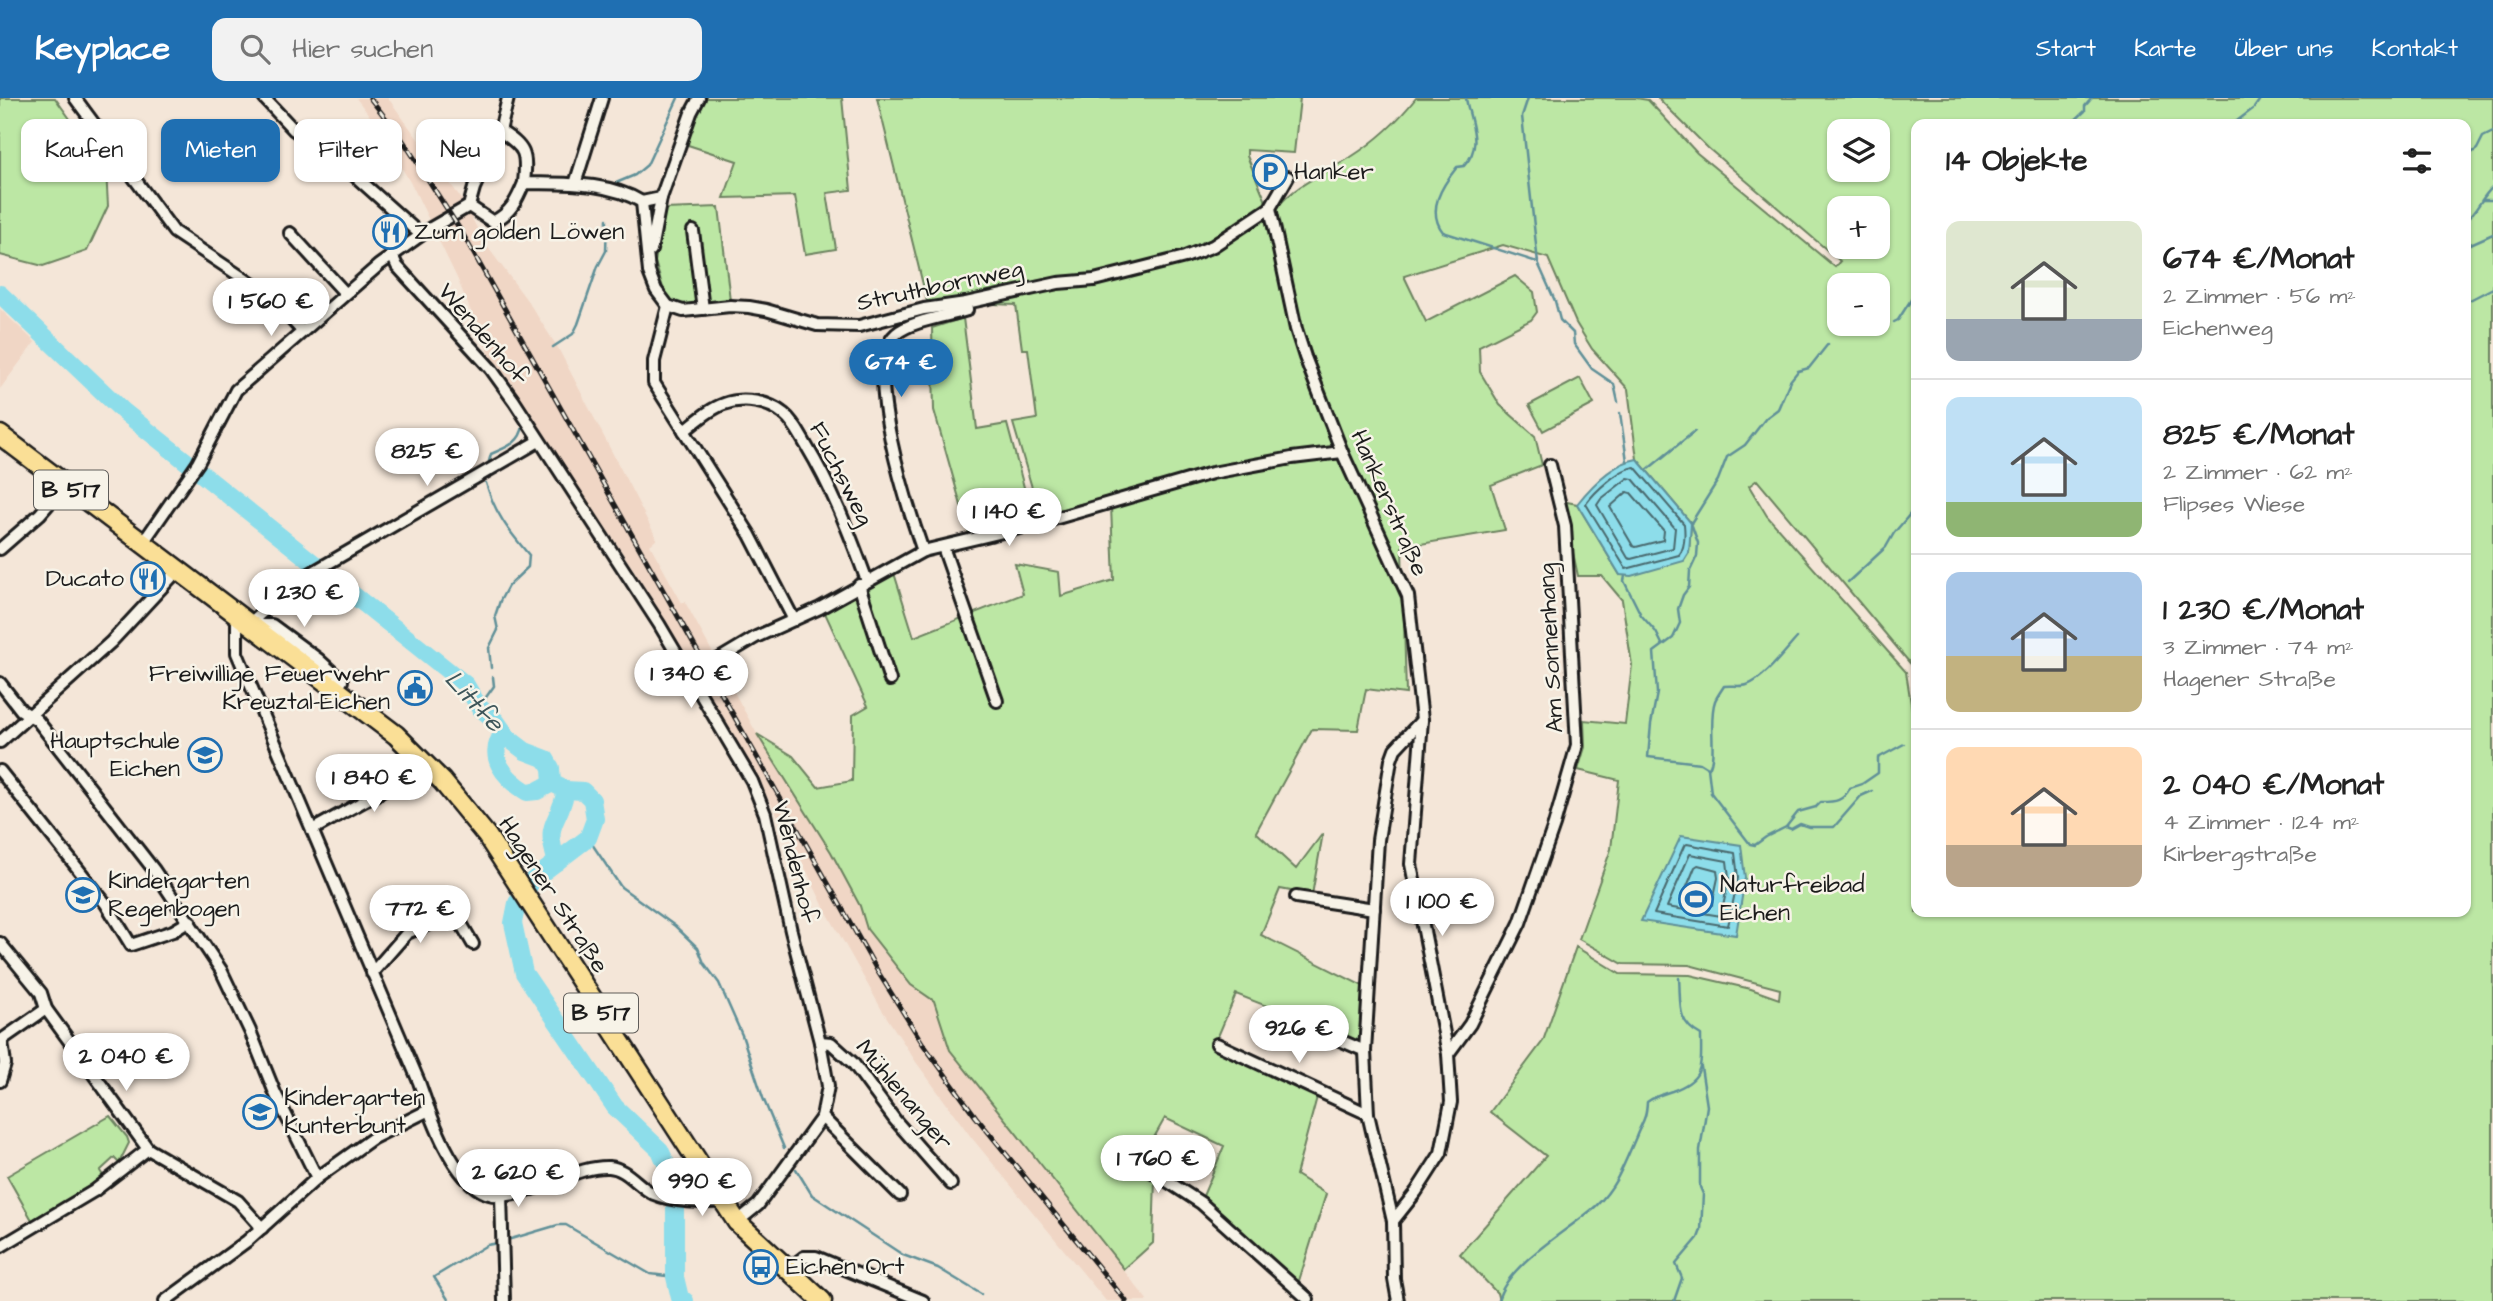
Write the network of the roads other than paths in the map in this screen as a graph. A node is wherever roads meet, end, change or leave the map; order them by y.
1 (75, 98) edge
2 (264, 98) edge
3 (508, 98) edge
4 (602, 98) edge
5 (699, 98) edge
6 (503, 119) edge
7 (505, 135) edge
8 (1288, 177) dead end
9 (477, 182) edge
10 (524, 183) junction
11 (575, 184) junction
12 (661, 198) junction
13 (642, 202) junction
14 (469, 206) junction
15 (1270, 208) junction
16 (693, 231) dead end
17 (290, 233) dead end
18 (421, 235) junction
19 (392, 255) junction
20 (648, 262) junction
21 (345, 293) junction
22 (966, 303) junction
23 (668, 306) junction
24 (702, 309) junction
25 (302, 331) junction
26 (684, 431) junction
27 (0, 435) edge
28 (539, 441) junction
29 (1342, 452) junction
30 (1550, 465) dead end
31 (65, 485) junction
32 (142, 544) junction
33 (943, 547) junction
34 (0, 549) edge
35 (923, 551) junction
36 (178, 570) junction
37 (863, 583) junction
38 (794, 620) junction
39 (242, 621) junction
40 (689, 677) junction
41 (890, 680) dead end
42 (342, 681) dead end
43 (0, 683) edge
44 (997, 701) dead end
45 (29, 716) junction
46 (1422, 720) junction
47 (0, 742) edge
48 (401, 767) dead end
49 (0, 771) edge
50 (312, 830) junction
51 (1296, 897) dead end
52 (1374, 909) junction
53 (190, 921) junction
54 (0, 943) edge
55 (472, 944) dead end
56 (372, 973) junction
57 (46, 1009) junction
58 (1319, 1031) dead end
59 (1, 1041) edge
60 (820, 1042) junction
61 (1217, 1044) dead end
62 (1365, 1051) junction
63 (1448, 1054) junction
64 (0, 1081) edge
65 (429, 1110) junction
66 (1368, 1114) junction
67 (822, 1117) junction
68 (148, 1149) junction
69 (1133, 1159) dead end
70 (317, 1178) junction
71 (951, 1184) dead end
72 (501, 1195) junction
73 (900, 1195) dead end
74 (723, 1201) junction
75 (1392, 1221) junction
76 (737, 1222) junction
77 (262, 1228) junction
78 (0, 1247) edge
79 (787, 1270) junction
80 (1306, 1300) edge
81 (165, 1301) edge
82 (505, 1301) edge
83 (822, 1301) edge
84 (923, 1301) edge
85 (1398, 1301) edge

1 - 25 street
2 - 18 street
3 - 6 street
4 - 11 street
5 - 12 street
7 - 10 street
8 - 15 street
9 - 14 street
10 - 11 street
10 - 14 street
11 - 13 street
12 - 13 street
12 - 20 street
13 - 20 street
14 - 18 street
15 - 22 street, Struthbornweg
15 - 29 street, Hankerstraße
16 - 24 street
17 - 21 street
18 - 19 street
19 - 21 street
19 - 28 street, Wendenhof
20 - 23 street
21 - 25 street
22 - 24 street, Struthbornweg
22 - 35 street
23 - 24 street, Struthbornweg
23 - 26 street
25 - 32 street
26 - 37 street, Fuchsweg
26 - 38 street
27 - 31 main road, Hagener Straße / B 517
28 - 39 street
28 - 40 street, Wendenhof
29 - 33 street
29 - 46 street, Hankerstraße
30 - 63 street, Am Sonnenhang
31 - 32 main road, Hagener Straße / B 517
31 - 34 street
32 - 36 main road, Hagener Straße / B 517
33 - 35 street
33 - 44 street
35 - 37 street
36 - 39 main road, Hagener Straße / B 517
36 - 45 street
37 - 38 street
37 - 41 street, Fuchsweg
38 - 40 street
39 - 42 street, Hagener Straße
39 - 50 street
39 - 74 main road, Hagener Straße / B 517
40 - 60 street, Wendenhof
43 - 45 street
45 - 47 street
45 - 53 street
46 - 52 street
46 - 63 street, Hankerstraße
48 - 50 street
49 - 53 street
50 - 56 street
51 - 52 street
52 - 62 street
53 - 70 street
54 - 57 street
55 - 56 street
56 - 65 street
57 - 59 street
57 - 68 street
58 - 62 street
59 - 64 street
60 - 67 street, Wendenhof
60 - 71 street, Mühlenanger
61 - 66 street
62 - 66 street
63 - 75 street, Hankerstraße
65 - 70 street
65 - 72 street
66 - 75 street
67 - 73 street
67 - 76 street, Wendenhof
68 - 77 street
68 - 78 street
69 - 80 street
70 - 77 street
72 - 74 street
72 - 82 street
74 - 76 main road, Hagener Straße / B 517
75 - 85 street
76 - 79 main road, Hagener Straße / B 517
77 - 81 street
79 - 83 main road, Hagener Straße / B 517
79 - 84 street

